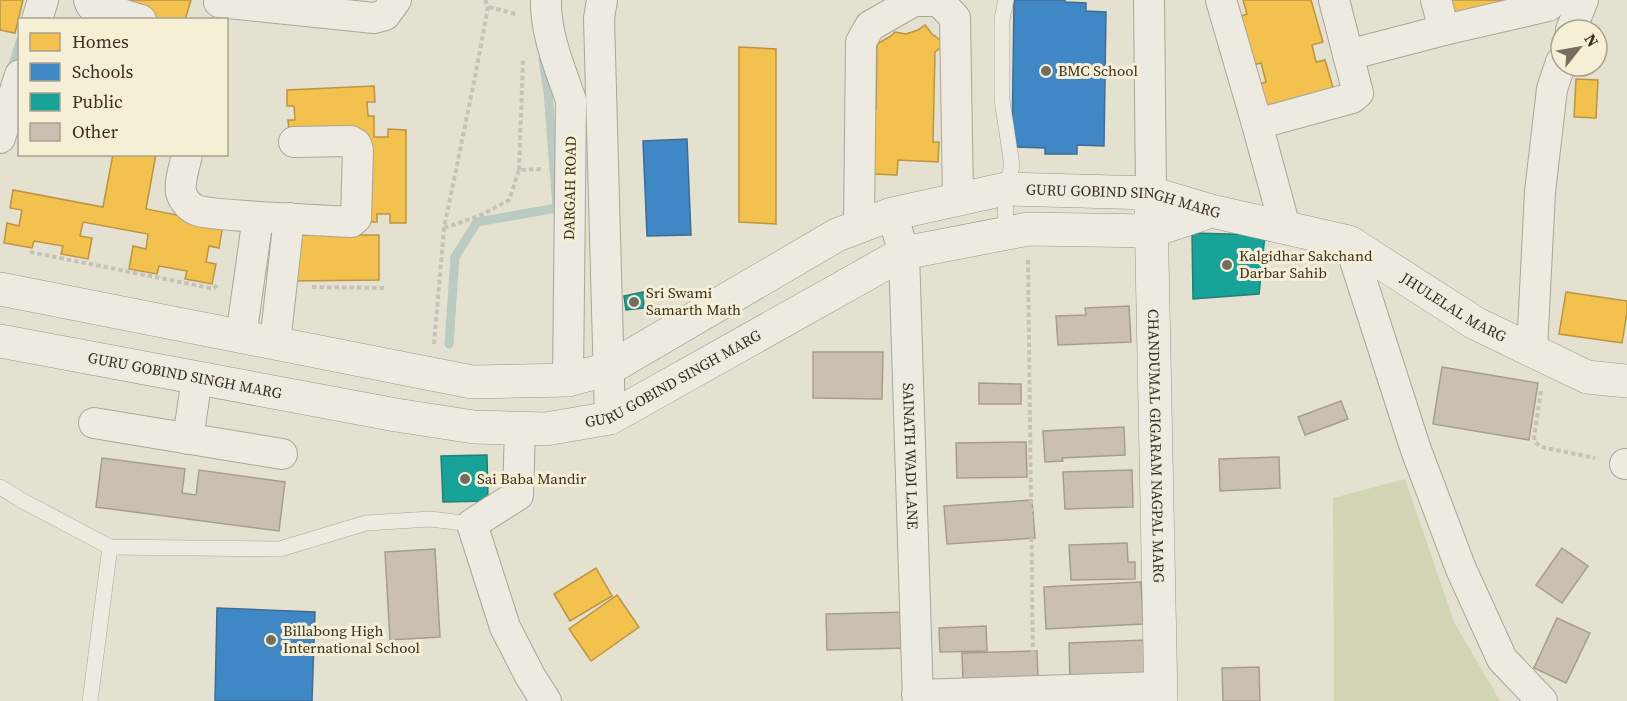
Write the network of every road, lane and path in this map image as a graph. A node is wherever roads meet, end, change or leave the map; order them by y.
1 (43, 0) edge
2 (89, 0) edge
3 (396, 0) edge
4 (485, 0) edge
5 (602, 0) edge
6 (1006, 0) edge
7 (1149, 0) edge
8 (1221, 0) edge
9 (1334, 0) edge
10 (1436, 0) edge
11 (1555, 0) edge
12 (1583, 0) edge
13 (218, 7) edge
14 (488, 7) junction
15 (535, 8) edge
16 (38, 18) edge
17 (134, 18) edge
18 (1576, 18) edge
19 (1444, 30) junction
20 (523, 55) dead end
21 (1348, 55) junction
22 (1556, 78) edge
23 (18, 81) edge
24 (1257, 123) junction
25 (0, 138) edge
26 (294, 142) dead end
27 (187, 156) edge
28 (570, 168) junction
29 (519, 170) junction
30 (1005, 189) junction
31 (1151, 193) junction
32 (958, 199) junction
33 (1211, 211) junction
34 (892, 214) junction
35 (258, 217) junction
36 (289, 218) junction
37 (859, 226) junction
38 (1285, 227) junction
39 (444, 228) junction
40 (1151, 231) junction
41 (1017, 232) junction
42 (1349, 242) junction
43 (30, 252) dead end
44 (903, 253) junction
45 (248, 287) junction
46 (385, 288) dead end
47 (0, 289) edge
48 (281, 291) junction
49 (241, 337) junction
50 (0, 340) edge
51 (275, 343) junction
52 (1538, 354) junction
53 (608, 369) junction
54 (431, 375) junction
55 (197, 378) junction
56 (568, 380) junction
57 (1627, 381) edge
58 (472, 382) junction
59 (610, 418) junction
60 (94, 423) dead end
61 (474, 427) junction
62 (520, 429) junction
63 (188, 439) junction
64 (282, 454) dead end
65 (1626, 464) edge
66 (0, 487) edge
67 (472, 524) junction
68 (110, 547) junction
69 (1033, 692) junction
70 (1161, 694) edge
71 (917, 698) edge
72 (90, 701) edge
73 (546, 701) edge
74 (1542, 701) edge

1 - 16 street
2 - 17 street
3 - 13 street
4 - 14 path
5 - 53 street
6 - 30 lane
7 - 31 street
8 - 24 street
9 - 21 street
10 - 19 street
11 - 19 street
12 - 18 street
14 - 15 path
14 - 39 path
15 - 28 street, DARGAH ROAD
19 - 21 street
20 - 29 path
21 - 24 street
22 - 52 street
23 - 25 street
24 - 38 street
26 - 36 street
27 - 35 street
28 - 29 path
28 - 56 street, DARGAH ROAD
29 - 39 path
30 - 31 street, GURU GOBIND SINGH MARG
30 - 32 street, GURU GOBIND SINGH MARG
30 - 41 lane
31 - 33 street, GURU GOBIND SINGH MARG
31 - 40 street, CHANDUMAL GIGARAM NAGPAL MARG
32 - 34 street, GURU GOBIND SINGH MARG
32 - 37 street
33 - 38 street, JHULELAL MARG
33 - 40 street, GURU GOBIND SINGH MARG
34 - 37 street, GURU GOBIND SINGH MARG
34 - 44 street, SAINATH WADI LANE
35 - 36 street
35 - 45 street
36 - 48 street
37 - 53 street, GURU GOBIND SINGH MARG
38 - 42 street, JHULELAL MARG
39 - 54 path
40 - 41 street, GURU GOBIND SINGH MARG
40 - 70 street, CHANDUMAL GIGARAM NAGPAL MARG
41 - 44 street, GURU GOBIND SINGH MARG
41 - 69 path
42 - 52 street, JHULELAL MARG
42 - 74 street
43 - 45 path
44 - 59 street, GURU GOBIND SINGH MARG
44 - 71 street, SAINATH WADI LANE
45 - 48 street
45 - 49 street
46 - 48 path
47 - 49 street, GURU GOBIND SINGH MARG
48 - 51 street
49 - 51 street, GURU GOBIND SINGH MARG
50 - 55 street, GURU GOBIND SINGH MARG
51 - 54 street, GURU GOBIND SINGH MARG
52 - 57 street, JHULELAL MARG
52 - 65 path
53 - 56 street, GURU GOBIND SINGH MARG
53 - 59 street
54 - 58 street, GURU GOBIND SINGH MARG
55 - 61 street, GURU GOBIND SINGH MARG
55 - 63 street
56 - 58 street, GURU GOBIND SINGH MARG
58 - 61 street
59 - 62 street, GURU GOBIND SINGH MARG
60 - 63 street
61 - 62 street, GURU GOBIND SINGH MARG
62 - 67 street
63 - 64 street
66 - 68 lane
67 - 68 lane
67 - 73 street
68 - 72 lane
69 - 70 street
69 - 71 street

